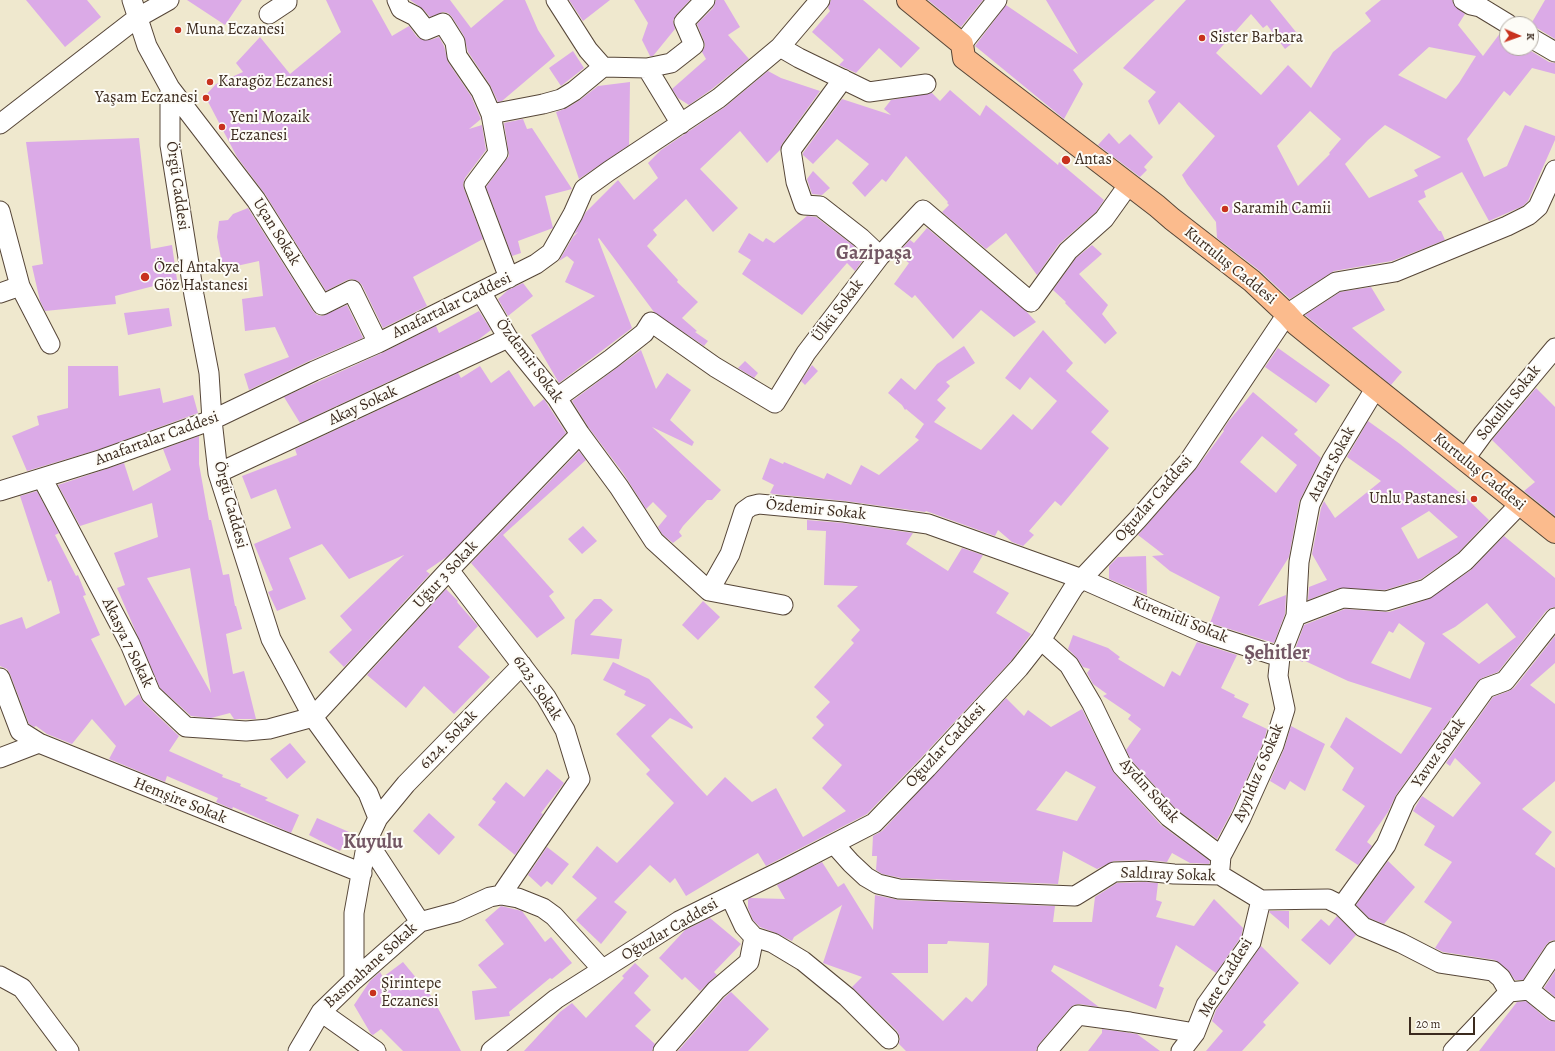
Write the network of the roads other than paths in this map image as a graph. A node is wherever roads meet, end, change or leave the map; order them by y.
1 (132, 0) edge
2 (169, 0) edge
3 (287, 0) edge
4 (397, 0) edge
5 (556, 0) edge
6 (705, 0) edge
7 (820, 0) edge
8 (908, 0) edge
9 (997, 0) edge
10 (1463, 0) edge
11 (269, 14) dead end
12 (137, 18) junction
13 (1499, 19) edge
14 (1539, 43) edge
15 (962, 44) junction
16 (780, 47) junction
17 (1555, 52) edge
18 (603, 68) junction
19 (646, 68) junction
20 (843, 79) junction
21 (926, 84) dead end
22 (170, 88) junction
23 (492, 114) junction
24 (0, 124) edge
25 (681, 124) junction
26 (1555, 170) edge
27 (1129, 184) junction
28 (0, 211) edge
29 (880, 256) junction
30 (510, 278) junction
31 (20, 286) junction
32 (481, 292) junction
33 (0, 293) edge
34 (1287, 314) junction
35 (508, 338) junction
36 (378, 343) junction
37 (50, 344) dead end
38 (1555, 348) edge
39 (1375, 389) junction
40 (557, 398) junction
41 (212, 420) junction
42 (580, 434) junction
43 (1464, 460) junction
44 (218, 474) junction
45 (42, 478) junction
46 (0, 491) edge
47 (1520, 504) junction
48 (1555, 532) edge
49 (449, 570) junction
50 (1082, 579) junction
51 (709, 591) junction
52 (784, 605) dead end
53 (1296, 616) junction
54 (1555, 618) edge
55 (1041, 640) junction
56 (1280, 657) junction
57 (522, 665) junction
58 (0, 678) edge
59 (313, 717) junction
60 (39, 743) junction
61 (0, 758) edge
62 (378, 818) junction
63 (367, 841) junction
64 (834, 844) junction
65 (1221, 856) junction
66 (362, 873) junction
67 (1220, 874) junction
68 (501, 895) junction
69 (730, 896) junction
70 (1261, 900) junction
71 (1342, 906) junction
72 (420, 922) junction
73 (754, 937) junction
74 (1555, 951) edge
75 (602, 969) junction
76 (0, 976) edge
77 (354, 980) junction
78 (1529, 990) junction
79 (1508, 992) junction
80 (1555, 1011) edge
81 (321, 1012) junction
82 (1195, 1033) junction
83 (888, 1039) dead end
84 (70, 1051) edge
85 (298, 1051) edge
86 (376, 1051) edge
87 (491, 1051) edge
88 (663, 1051) edge
89 (1047, 1051) edge
90 (1181, 1051) edge
91 (1453, 1051) edge

1 - 12 street, Örgü Caddesi
2 - 12 street
3 - 11 street
4 - 23 street
5 - 18 street
6 - 19 street
7 - 16 street, Anafartalar Caddesi
8 - 15 main road
9 - 15 street
10 - 13 street
12 - 22 street, Örgü Caddesi
12 - 24 street
14 - 17 street
15 - 27 main road, Kurtuluş Caddesi
16 - 20 street
16 - 25 street, Anafartalar Caddesi
18 - 19 street
18 - 23 street
19 - 25 street
20 - 21 street
20 - 29 street
22 - 36 street, Uçan Sokak
22 - 41 street, Örgü Caddesi
23 - 30 street
25 - 30 street, Anafartalar Caddesi
26 - 34 street
27 - 29 street, Ülkü Sokak
27 - 34 main road, Kurtuluş Caddesi
28 - 31 street
29 - 40 street, Ülkü Sokak
30 - 32 street, Anafartalar Caddesi
31 - 33 street
31 - 37 street
32 - 35 street, Özdemir Sokak
32 - 36 street, Anafartalar Caddesi
34 - 39 main road, Kurtuluş Caddesi
34 - 50 street, Oğuzlar Caddesi
35 - 40 street, Özdemir Sokak
35 - 44 street, Akay Sokak
36 - 41 street, Anafartalar Caddesi
38 - 43 street, Sokullu Sokak
39 - 43 main road, Kurtuluş Caddesi
39 - 53 street, Atalar Sokak
40 - 42 street, Özdemir Sokak
41 - 44 street, Örgü Caddesi
41 - 45 street, Anafartalar Caddesi
42 - 49 street, Uğur 3 Sokak
42 - 51 street, Özdemir Sokak
43 - 47 main road, Kurtuluş Caddesi
44 - 59 street, Örgü Caddesi
45 - 46 street, Anafartalar Caddesi
45 - 59 street, Akasya 7 Sokak
47 - 48 main road, Kurtuluş Caddesi
47 - 53 street
49 - 57 street, 6123. Sokak
49 - 59 street, Uğur 3 Sokak
50 - 51 street, Özdemir Sokak
50 - 55 street, Oğuzlar Caddesi
50 - 56 street, Kiremitli Sokak
51 - 52 street
53 - 56 street, Ayyıldız 6 Sokak
54 - 71 street, Yavuz Sokak
55 - 64 street, Oğuzlar Caddesi
55 - 65 street, Aydın Sokak
56 - 65 street, Ayyıldız 6 Sokak
57 - 62 street, 6124. Sokak
57 - 68 street, 6123. Sokak
58 - 60 street, Hemşire Sokak
59 - 62 street, Örgü Caddesi
60 - 61 street
60 - 66 street, Hemşire Sokak
62 - 63 street
63 - 66 street
63 - 72 street
64 - 67 street, Saldıray Sokak
64 - 69 street, Oğuzlar Caddesi
65 - 67 street
66 - 77 street
67 - 70 street, Saldıray Sokak
68 - 72 street, Basmahane Sokak
68 - 75 street, Basmahane Sokak
69 - 73 street
69 - 75 street, Oğuzlar Caddesi
70 - 71 street
70 - 82 street, Mete Caddesi
71 - 79 street
72 - 77 street, Basmahane Sokak
73 - 83 street
73 - 88 street
74 - 78 street
75 - 87 street, Oğuzlar Caddesi
76 - 84 street
77 - 81 street, Basmahane Sokak
78 - 79 street
78 - 80 street
79 - 91 street
81 - 85 street, Basmahane Sokak
81 - 86 street
82 - 89 street
82 - 90 street, Mete Caddesi

